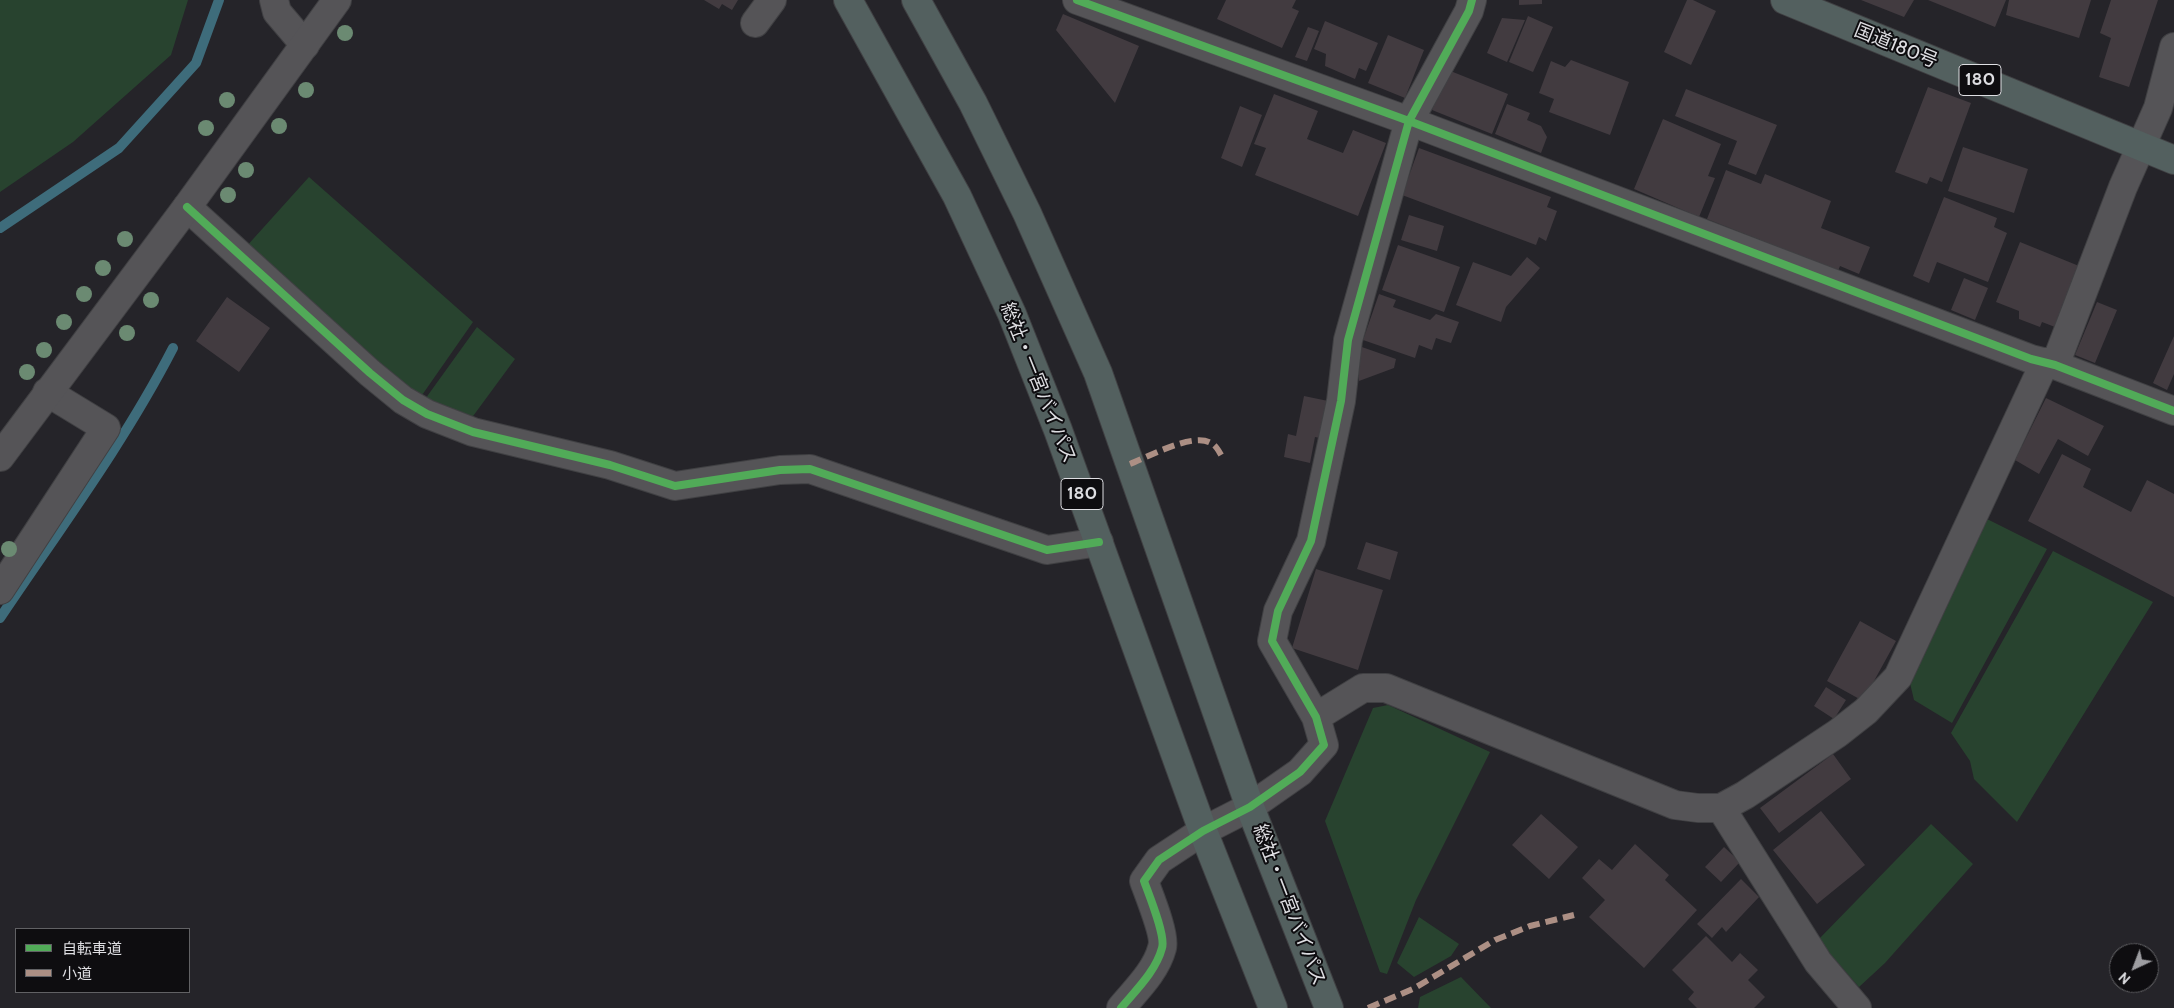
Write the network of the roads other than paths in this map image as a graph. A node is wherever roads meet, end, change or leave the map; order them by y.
1 (274, 0) edge
2 (337, 0) edge
3 (772, 0) edge
4 (848, 0) edge
5 (1078, 0) edge
6 (1472, 0) edge
7 (1785, 0) edge
8 (922, 2) edge
9 (755, 23) dead end
10 (305, 45) junction
11 (2174, 47) edge
12 (1409, 121) junction
13 (2142, 147) junction
14 (2174, 160) edge
15 (187, 207) junction
16 (2050, 364) junction
17 (47, 392) junction
18 (2174, 410) edge
19 (0, 457) edge
20 (1099, 542) junction
21 (0, 590) edge
22 (1316, 717) junction
23 (1250, 807) junction
24 (1720, 808) junction
25 (1203, 831) junction
26 (1122, 1008) edge
27 (1272, 1008) edge
28 (1329, 1008) edge
29 (1857, 1008) edge

1 - 10 street
2 - 10 street
3 - 9 street
4 - 20 highway, 総社・一宮バイパス / 180
5 - 12 street
6 - 12 street
7 - 13 highway, 国道180号 / 180
8 - 23 highway, 総社・一宮バイパス
10 - 15 street
11 - 13 street
12 - 16 street
12 - 22 street
13 - 14 highway, 国道180号 / 180
13 - 16 street
15 - 17 street
15 - 20 street
16 - 18 street
16 - 24 street
17 - 19 street
17 - 21 street
20 - 25 highway, 総社・一宮バイパス / 180
22 - 23 street
22 - 24 street
23 - 25 street
23 - 28 highway, 総社・一宮バイパス
24 - 29 street
25 - 26 street
25 - 27 highway, 総社・一宮バイパス / 180

